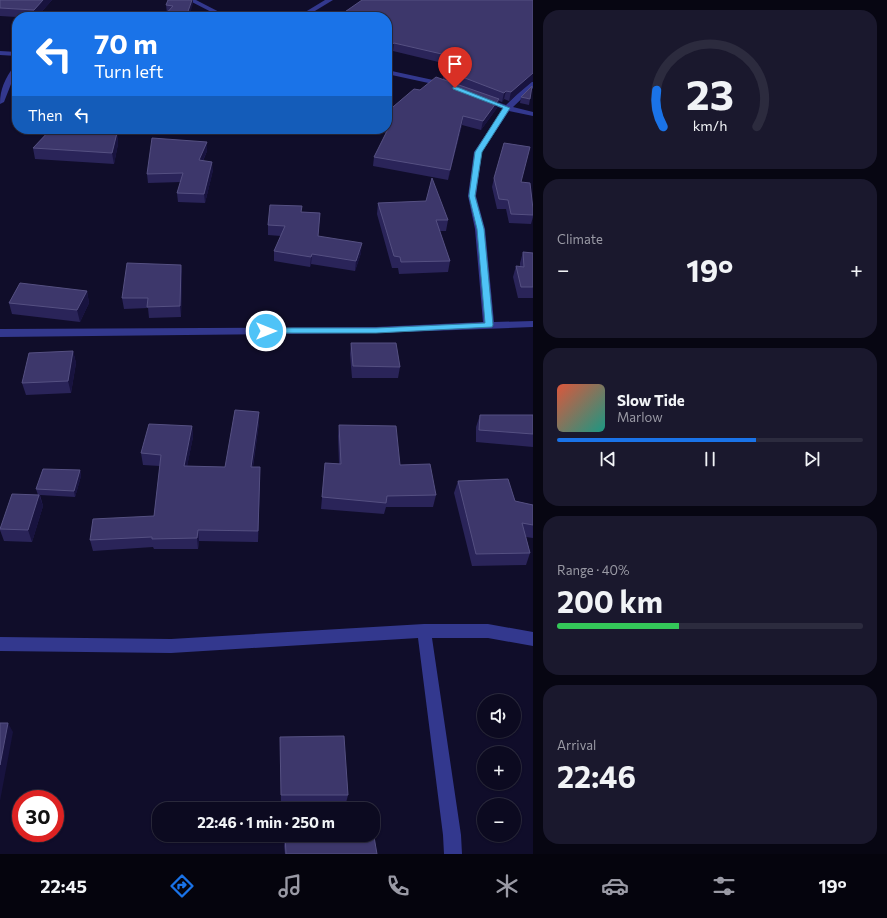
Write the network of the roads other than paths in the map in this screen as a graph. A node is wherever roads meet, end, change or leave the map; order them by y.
1 (191, 0) edge
2 (330, 0) edge
3 (216, 12) edge
4 (309, 12) edge
5 (0, 53) edge
6 (12, 54) edge
7 (392, 73) edge
8 (12, 74) edge
9 (533, 84) edge
10 (456, 89) edge
11 (478, 97) edge
12 (0, 102) edge
13 (507, 108) junction
14 (533, 114) edge
15 (533, 324) edge
16 (489, 325) junction
17 (0, 333) edge
18 (424, 632) junction
19 (533, 639) edge
20 (0, 644) edge
21 (453, 854) edge

1 - 3 street
2 - 4 street
5 - 6 street
7 - 10 street
8 - 12 street
9 - 13 street
11 - 13 street
13 - 14 street
13 - 16 street
15 - 16 street
16 - 17 street
18 - 19 street
18 - 20 street
18 - 21 street

